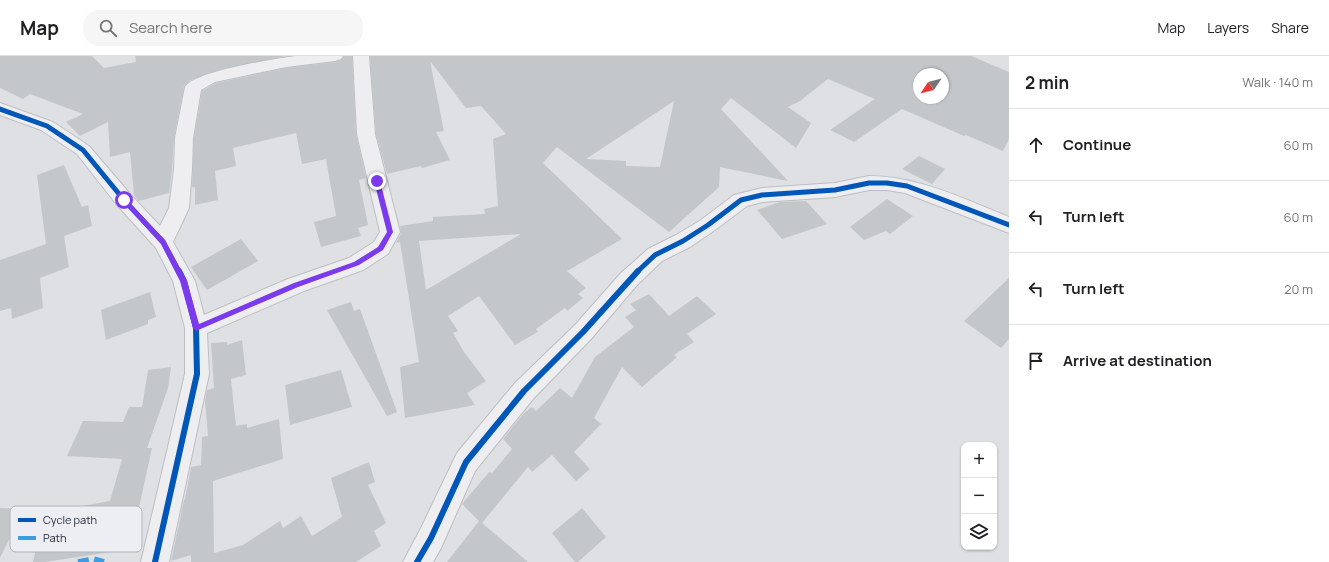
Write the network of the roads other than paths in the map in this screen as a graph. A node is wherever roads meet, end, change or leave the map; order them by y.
1 (335, 56) edge
2 (361, 56) edge
3 (0, 109) edge
4 (1009, 225) edge
5 (163, 242) junction
6 (196, 328) junction
7 (155, 562) edge
8 (417, 562) edge

1 - 5 street
2 - 6 street
3 - 5 street
4 - 8 street
5 - 6 street
6 - 7 street

